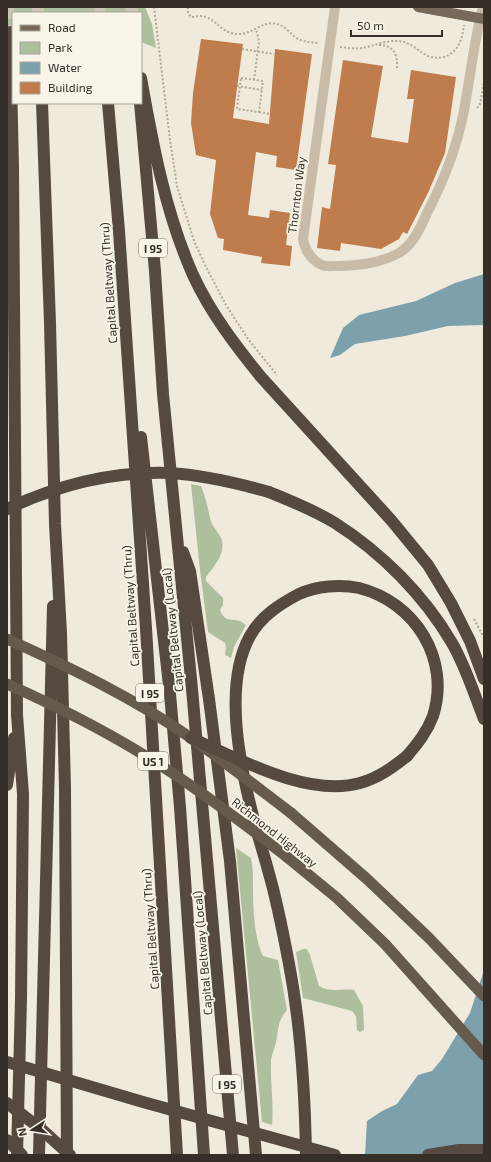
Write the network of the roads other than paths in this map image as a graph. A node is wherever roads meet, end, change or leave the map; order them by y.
1 (335, 7) edge
2 (418, 7) edge
3 (483, 7) edge
4 (482, 18) edge
5 (10, 32) dead end
6 (142, 83) edge
7 (42, 104) edge
8 (108, 104) edge
9 (140, 104) edge
10 (119, 231) junction
11 (7, 509) edge
12 (55, 524) junction
13 (176, 534) junction
14 (7, 639) edge
15 (484, 679) edge
16 (7, 684) edge
17 (17, 715) junction
18 (484, 719) edge
19 (191, 738) junction
20 (7, 785) edge
21 (484, 996) edge
22 (484, 1055) edge
23 (7, 1062) edge
24 (7, 1103) edge
25 (7, 1140) edge
26 (484, 1150) edge
27 (17, 1155) edge
28 (22, 1155) edge
29 (39, 1155) edge
30 (69, 1155) edge
31 (177, 1155) edge
32 (204, 1155) edge
33 (233, 1155) edge
34 (256, 1155) edge
35 (306, 1155) edge
36 (334, 1155) edge
37 (428, 1155) edge

1 - 4 street, Thornton Way
2 - 4 main road
3 - 4 street, Thornton Way
5 - 17 highway
6 - 15 highway
7 - 12 highway
8 - 10 highway, Capital Beltway (Thru) / I 95
9 - 13 highway, Capital Beltway (Local) / I 95
10 - 31 highway, Capital Beltway (Thru) / I 95
10 - 32 highway
11 - 18 highway, bridge
12 - 29 highway
12 - 30 highway
13 - 33 highway, Capital Beltway (Local) / I 95
13 - 34 highway
14 - 19 highway, Richmond Highway, bridge
16 - 22 highway, Richmond Highway / US 1, bridge
17 - 20 highway
17 - 27 highway
19 - 21 highway, Richmond Highway, bridge
19 - 35 highway, bridge
23 - 36 highway, bridge
24 - 30 highway, bridge
25 - 28 highway, bridge
26 - 37 highway

